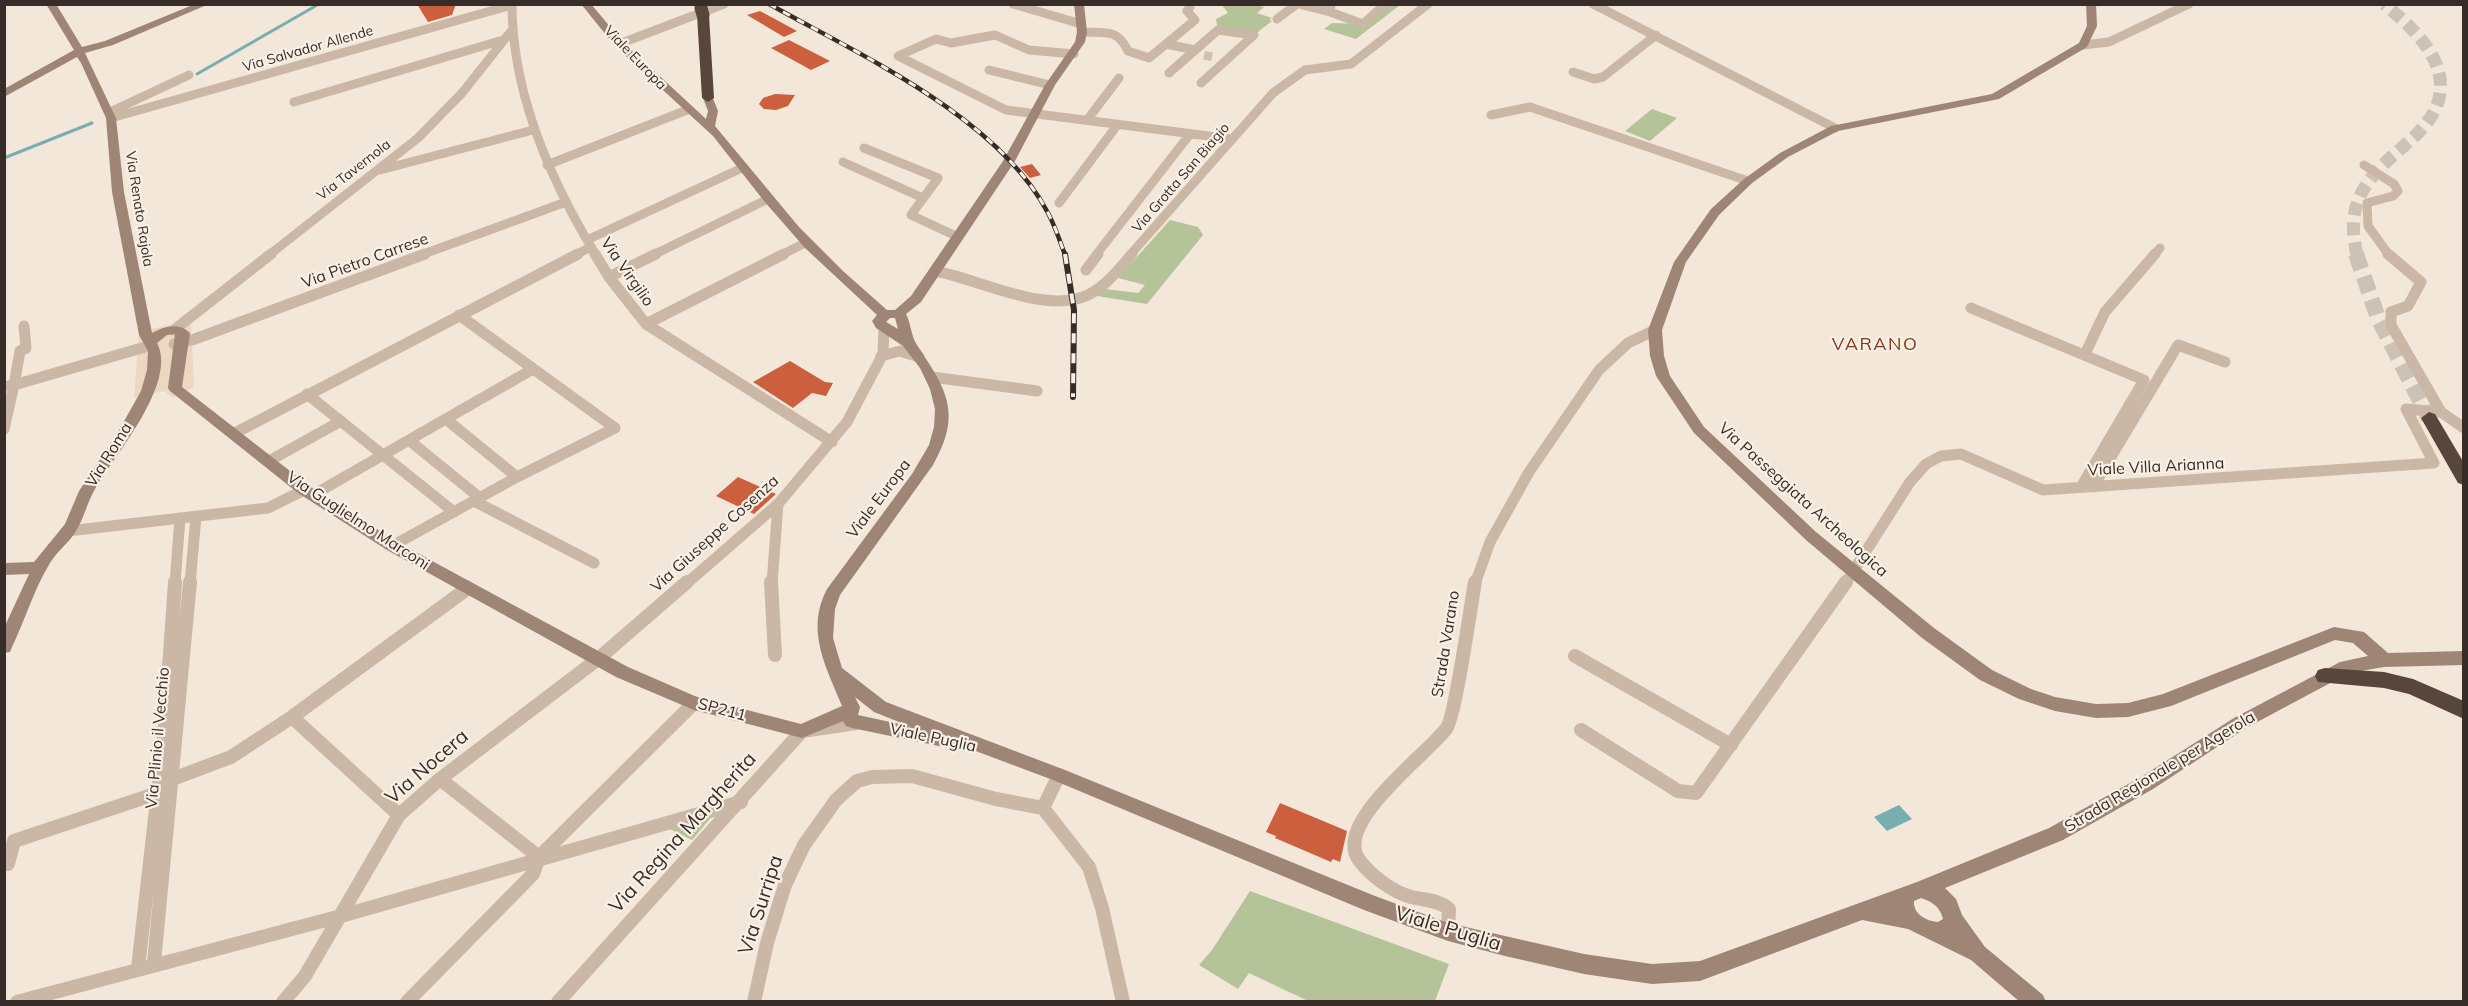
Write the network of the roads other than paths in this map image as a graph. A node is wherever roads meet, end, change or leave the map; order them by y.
1 (51, 4) edge
2 (205, 4) edge
3 (585, 4) edge
4 (724, 4) edge
5 (1013, 4) edge
6 (1079, 4) edge
7 (1298, 4) edge
8 (1385, 4) edge
9 (1428, 4) edge
10 (1593, 4) edge
11 (2091, 4) edge
12 (2189, 4) edge
13 (512, 5) edge
14 (1190, 7) dead end
15 (1330, 8) edge
16 (701, 9) edge
17 (1277, 18) dead end
18 (1082, 28) junction
19 (512, 30) junction
20 (1656, 35) junction
21 (505, 39) junction
22 (619, 44) junction
23 (1166, 44) junction
24 (2083, 45) junction
25 (80, 51) junction
26 (1193, 51) junction
27 (1074, 54) junction
28 (1225, 59) junction
29 (990, 70) dead end
30 (1573, 72) dead end
31 (1169, 73) dead end
32 (189, 75) dead end
33 (1119, 78) dead end
34 (1201, 83) dead end
35 (1050, 86) junction
36 (4, 94) edge
37 (294, 102) dead end
38 (702, 112) junction
39 (1036, 112) junction
40 (110, 115) junction
41 (1491, 115) dead end
42 (1087, 120) junction
43 (1118, 124) junction
44 (1835, 128) junction
45 (533, 130) junction
46 (1190, 134) junction
47 (1232, 140) junction
48 (864, 148) dead end
49 (843, 162) dead end
50 (547, 165) junction
51 (2364, 165) dead end
52 (742, 168) junction
53 (374, 172) junction
54 (1748, 181) junction
55 (923, 198) junction
56 (768, 199) junction
57 (566, 202) junction
58 (1059, 203) dead end
59 (958, 237) junction
60 (805, 243) junction
61 (589, 244) junction
62 (2160, 248) dead end
63 (1086, 270) dead end
64 (935, 271) junction
65 (609, 277) junction
66 (1971, 309) dead end
67 (459, 315) junction
68 (891, 321) junction
69 (646, 324) junction
70 (24, 326) dead end
71 (1655, 330) junction
72 (178, 339) junction
73 (153, 344) junction
74 (2085, 354) junction
75 (881, 356) junction
76 (919, 357) junction
77 (180, 362) junction
78 (2225, 362) dead end
79 (155, 369) junction
80 (533, 369) junction
81 (932, 377) junction
82 (9, 386) edge
83 (175, 388) junction
84 (1037, 391) dead end
85 (148, 393) junction
86 (307, 394) junction
87 (2435, 415) junction
88 (447, 420) junction
89 (341, 421) junction
90 (2463, 428) edge
91 (4, 429) edge
92 (235, 433) junction
93 (410, 441) junction
94 (832, 442) junction
95 (384, 455) junction
96 (269, 461) junction
97 (517, 477) junction
98 (2463, 479) edge
99 (2087, 487) junction
100 (309, 492) junction
101 (477, 500) junction
102 (778, 504) junction
103 (454, 512) junction
104 (196, 516) junction
105 (180, 518) junction
106 (68, 531) junction
107 (392, 546) junction
108 (42, 562) junction
109 (594, 563) dead end
110 (4, 570) edge
111 (1853, 572) junction
112 (468, 588) junction
113 (4, 647) edge
114 (776, 655) dead end
115 (1575, 656) dead end
116 (2463, 658) edge
117 (598, 659) junction
118 (2384, 660) junction
119 (838, 673) junction
120 (2325, 676) junction
121 (875, 703) junction
122 (694, 704) junction
123 (2463, 711) edge
124 (855, 716) junction
125 (292, 717) junction
126 (1581, 730) dead end
127 (802, 731) junction
128 (1731, 745) junction
129 (999, 752) junction
130 (1059, 775) junction
131 (440, 779) junction
132 (163, 785) junction
133 (741, 802) junction
134 (1043, 808) junction
135 (399, 815) junction
136 (539, 857) junction
137 (8, 864) dead end
138 (1958, 873) junction
139 (1915, 890) junction
140 (1944, 899) junction
141 (1864, 912) junction
142 (341, 916) junction
143 (1953, 919) junction
144 (1913, 921) junction
145 (1931, 931) junction
146 (1448, 932) junction
147 (1978, 954) junction
148 (154, 963) junction
149 (138, 968) junction
150 (408, 1001) edge
151 (17, 1002) edge
152 (284, 1002) edge
153 (558, 1002) edge
154 (754, 1002) edge
155 (1123, 1002) edge
156 (2036, 1002) edge

1 - 25 street, Via Renato Rajola
2 - 25 street
3 - 22 street, Viale Europa
4 - 22 street
5 - 18 street
6 - 18 street
7 - 15 street
7 - 17 street
8 - 15 street
9 - 47 street, Via Grotta San Biagio
10 - 20 street
11 - 24 street
12 - 24 street
13 - 19 street
13 - 40 street, Via Salvador Allende
14 - 23 street
16 - 38 highway
18 - 23 street
18 - 27 street
19 - 21 street, Via Tavernola
19 - 45 street, Via Virgilio
20 - 30 street
20 - 44 street
21 - 37 street
21 - 53 street, Via Tavernola
22 - 38 street, Viale Europa
23 - 26 street
24 - 44 street, Via Passeggiata Archeologica
25 - 36 street
25 - 40 street, Via Renato Rajola
26 - 28 street
26 - 28 street
26 - 31 street
27 - 35 street
27 - 39 street
28 - 34 street
29 - 35 street
32 - 40 street
33 - 42 street
35 - 39 street
38 - 50 street
38 - 52 street, Viale Europa
39 - 42 street
39 - 59 street
40 - 73 street, Via Renato Rajola
41 - 54 street
42 - 43 street
43 - 46 street
43 - 58 street
44 - 54 street, Via Passeggiata Archeologica
45 - 50 street, Via Virgilio
45 - 53 street
46 - 47 street
46 - 63 street
47 - 64 street, Via Grotta San Biagio
48 - 55 street
49 - 55 street
50 - 57 street, Via Virgilio
51 - 87 street
52 - 56 street, Viale Europa
52 - 61 street
53 - 72 street, Via Tavernola
54 - 71 street, Via Passeggiata Archeologica
55 - 59 street
56 - 60 street, Viale Europa
56 - 65 street
57 - 61 street, Via Virgilio
57 - 72 street, Via Pietro Carrese
59 - 64 street
60 - 68 street, Viale Europa
60 - 69 street
61 - 65 street, Via Virgilio
61 - 67 street
62 - 74 street
64 - 68 street
65 - 69 street, Via Virgilio
66 - 74 street
67 - 80 street
67 - 86 street
68 - 75 street, Via Giuseppe Cosenza
68 - 76 street, Viale Europa
69 - 94 street, Via Virgilio
70 - 82 street
71 - 111 street, Via Passeggiata Archeologica
71 - 146 street, Strada Varano
72 - 73 street
72 - 77 street
73 - 79 street, Via Roma
73 - 82 street
74 - 99 street
75 - 76 street
75 - 94 street, Via Giuseppe Cosenza
76 - 81 street, Viale Europa
77 - 79 street
77 - 83 street
78 - 99 street
79 - 85 street, Via Roma
80 - 88 street
80 - 97 street
81 - 84 street
81 - 119 street, Viale Europa
82 - 91 street
83 - 85 street
83 - 92 street, Via Guglielmo Marconi
85 - 106 street, Via Roma
86 - 89 street
86 - 92 street
87 - 90 street
87 - 98 highway
87 - 99 street, Viale Villa Arianna
88 - 93 street
88 - 97 street
89 - 95 street
89 - 96 street
92 - 96 street, Via Guglielmo Marconi
93 - 95 street
93 - 101 street
94 - 102 street, Via Giuseppe Cosenza
95 - 100 street
95 - 103 street
96 - 100 street, Via Guglielmo Marconi
97 - 101 street
99 - 111 street, Viale Villa Arianna
100 - 104 street
100 - 107 street, Via Guglielmo Marconi
101 - 103 street
101 - 109 street
102 - 114 street
102 - 117 street, Via Giuseppe Cosenza
103 - 107 street
104 - 105 street
104 - 132 street, Via Plinio il Vecchio
105 - 106 street
105 - 132 street
106 - 108 street, Via Roma
107 - 112 street, Via Guglielmo Marconi
108 - 110 street
108 - 113 street, Via Roma
111 - 118 street, Via Passeggiata Archeologica
111 - 128 street, Viale Villa Arianna
112 - 117 street, Via Guglielmo Marconi
112 - 125 street
115 - 128 street
116 - 118 street
117 - 122 street, SP211
117 - 131 street, Via Nocera
118 - 120 street, Strada Regionale per Agerola
119 - 121 street, Viale Puglia
119 - 124 street
120 - 123 highway
120 - 138 street, Strada Regionale per Agerola
121 - 124 street, Viale Puglia
121 - 129 street, Viale Puglia
122 - 127 street, SP211
122 - 136 street
124 - 127 street
124 - 129 street, Viale Puglia
125 - 132 street
125 - 135 street
126 - 128 street, Viale Villa Arianna
127 - 133 street, Via Regina Margherita
129 - 130 street, Viale Puglia
130 - 134 street
130 - 146 street, Viale Puglia
131 - 135 street, Via Nocera
131 - 136 street
132 - 137 street
132 - 148 street, Via Plinio il Vecchio
132 - 149 street
133 - 136 street
133 - 153 street, Via Regina Margherita
134 - 154 street, Via Surripa
134 - 155 street
135 - 142 street, Via Nocera
136 - 142 street
136 - 150 street
138 - 139 street, Strada Regionale per Agerola
138 - 140 street
139 - 140 street
139 - 141 street, Viale Puglia
139 - 144 street
140 - 143 street
141 - 144 street
141 - 146 street, Viale Puglia
142 - 148 street
142 - 152 street, Via Nocera
143 - 145 street
143 - 147 street
144 - 145 street
145 - 147 street
147 - 156 street
148 - 149 street
149 - 151 street

